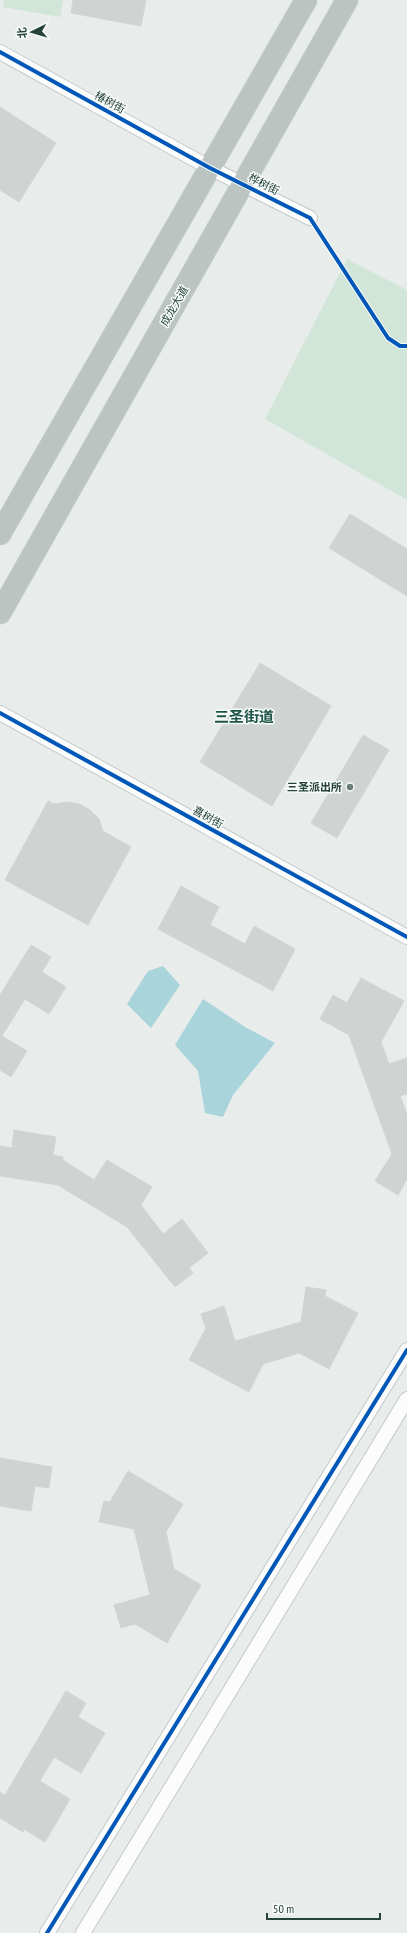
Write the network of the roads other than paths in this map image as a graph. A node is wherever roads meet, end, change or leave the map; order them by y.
1 (306, 0) edge
2 (347, 0) edge
3 (0, 52) edge
4 (210, 168) junction
5 (243, 183) junction
6 (310, 218) dead end
7 (0, 534) edge
8 (0, 613) edge
9 (0, 713) edge
10 (407, 937) edge
11 (407, 1350) edge
12 (407, 1399) edge
13 (47, 1933) edge
14 (82, 1933) edge

1 - 4 highway
2 - 5 highway, 成龙大道
3 - 4 street, 椿树街
4 - 5 street, 桦树街
4 - 7 highway
5 - 6 street, 桦树街
5 - 8 highway, 成龙大道
9 - 10 street, 喜树街
11 - 13 street
12 - 14 street

